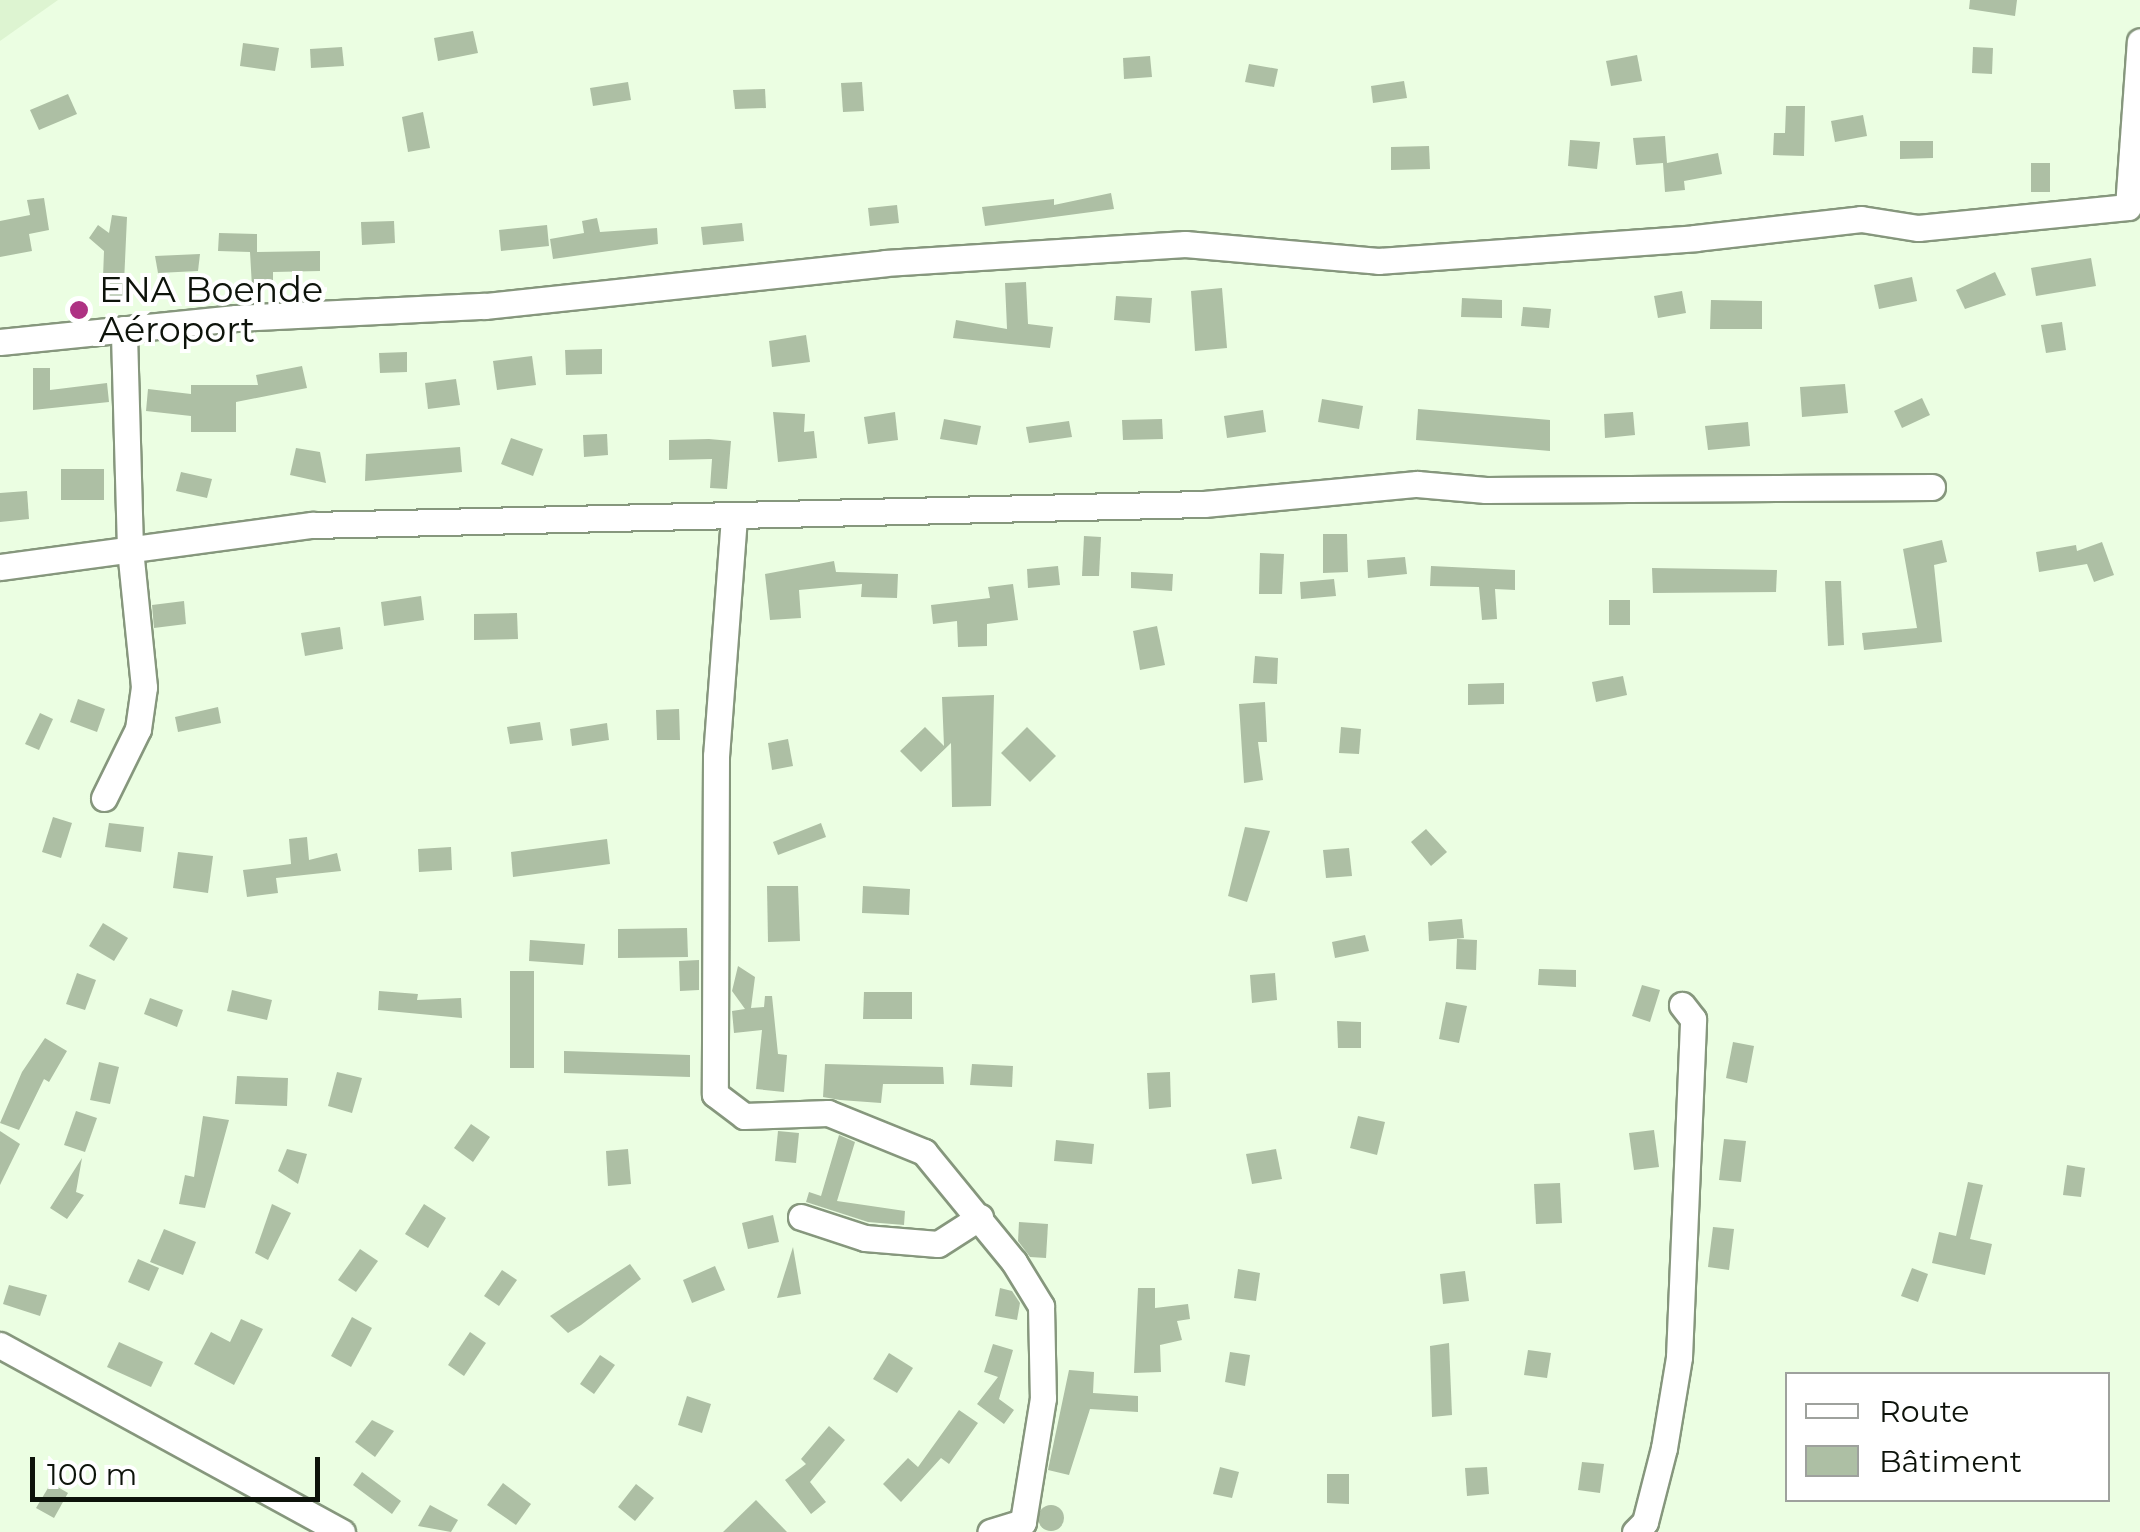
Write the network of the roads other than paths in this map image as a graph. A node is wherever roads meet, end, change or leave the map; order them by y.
1 (2140, 41) edge
2 (124, 329) junction
3 (0, 342) edge
4 (1932, 487) dead end
5 (734, 517) junction
6 (130, 549) junction
7 (0, 568) edge
8 (104, 798) dead end
9 (1682, 1005) dead end
10 (980, 1217) junction
11 (801, 1218) dead end
12 (0, 1345) edge
13 (342, 1532) edge
14 (990, 1532) edge
15 (1635, 1532) edge

1 - 2 street
2 - 3 street
2 - 6 street
4 - 5 street
5 - 6 street
5 - 10 street
6 - 7 street
6 - 8 street
9 - 15 street
10 - 11 street
10 - 14 street
12 - 13 street

